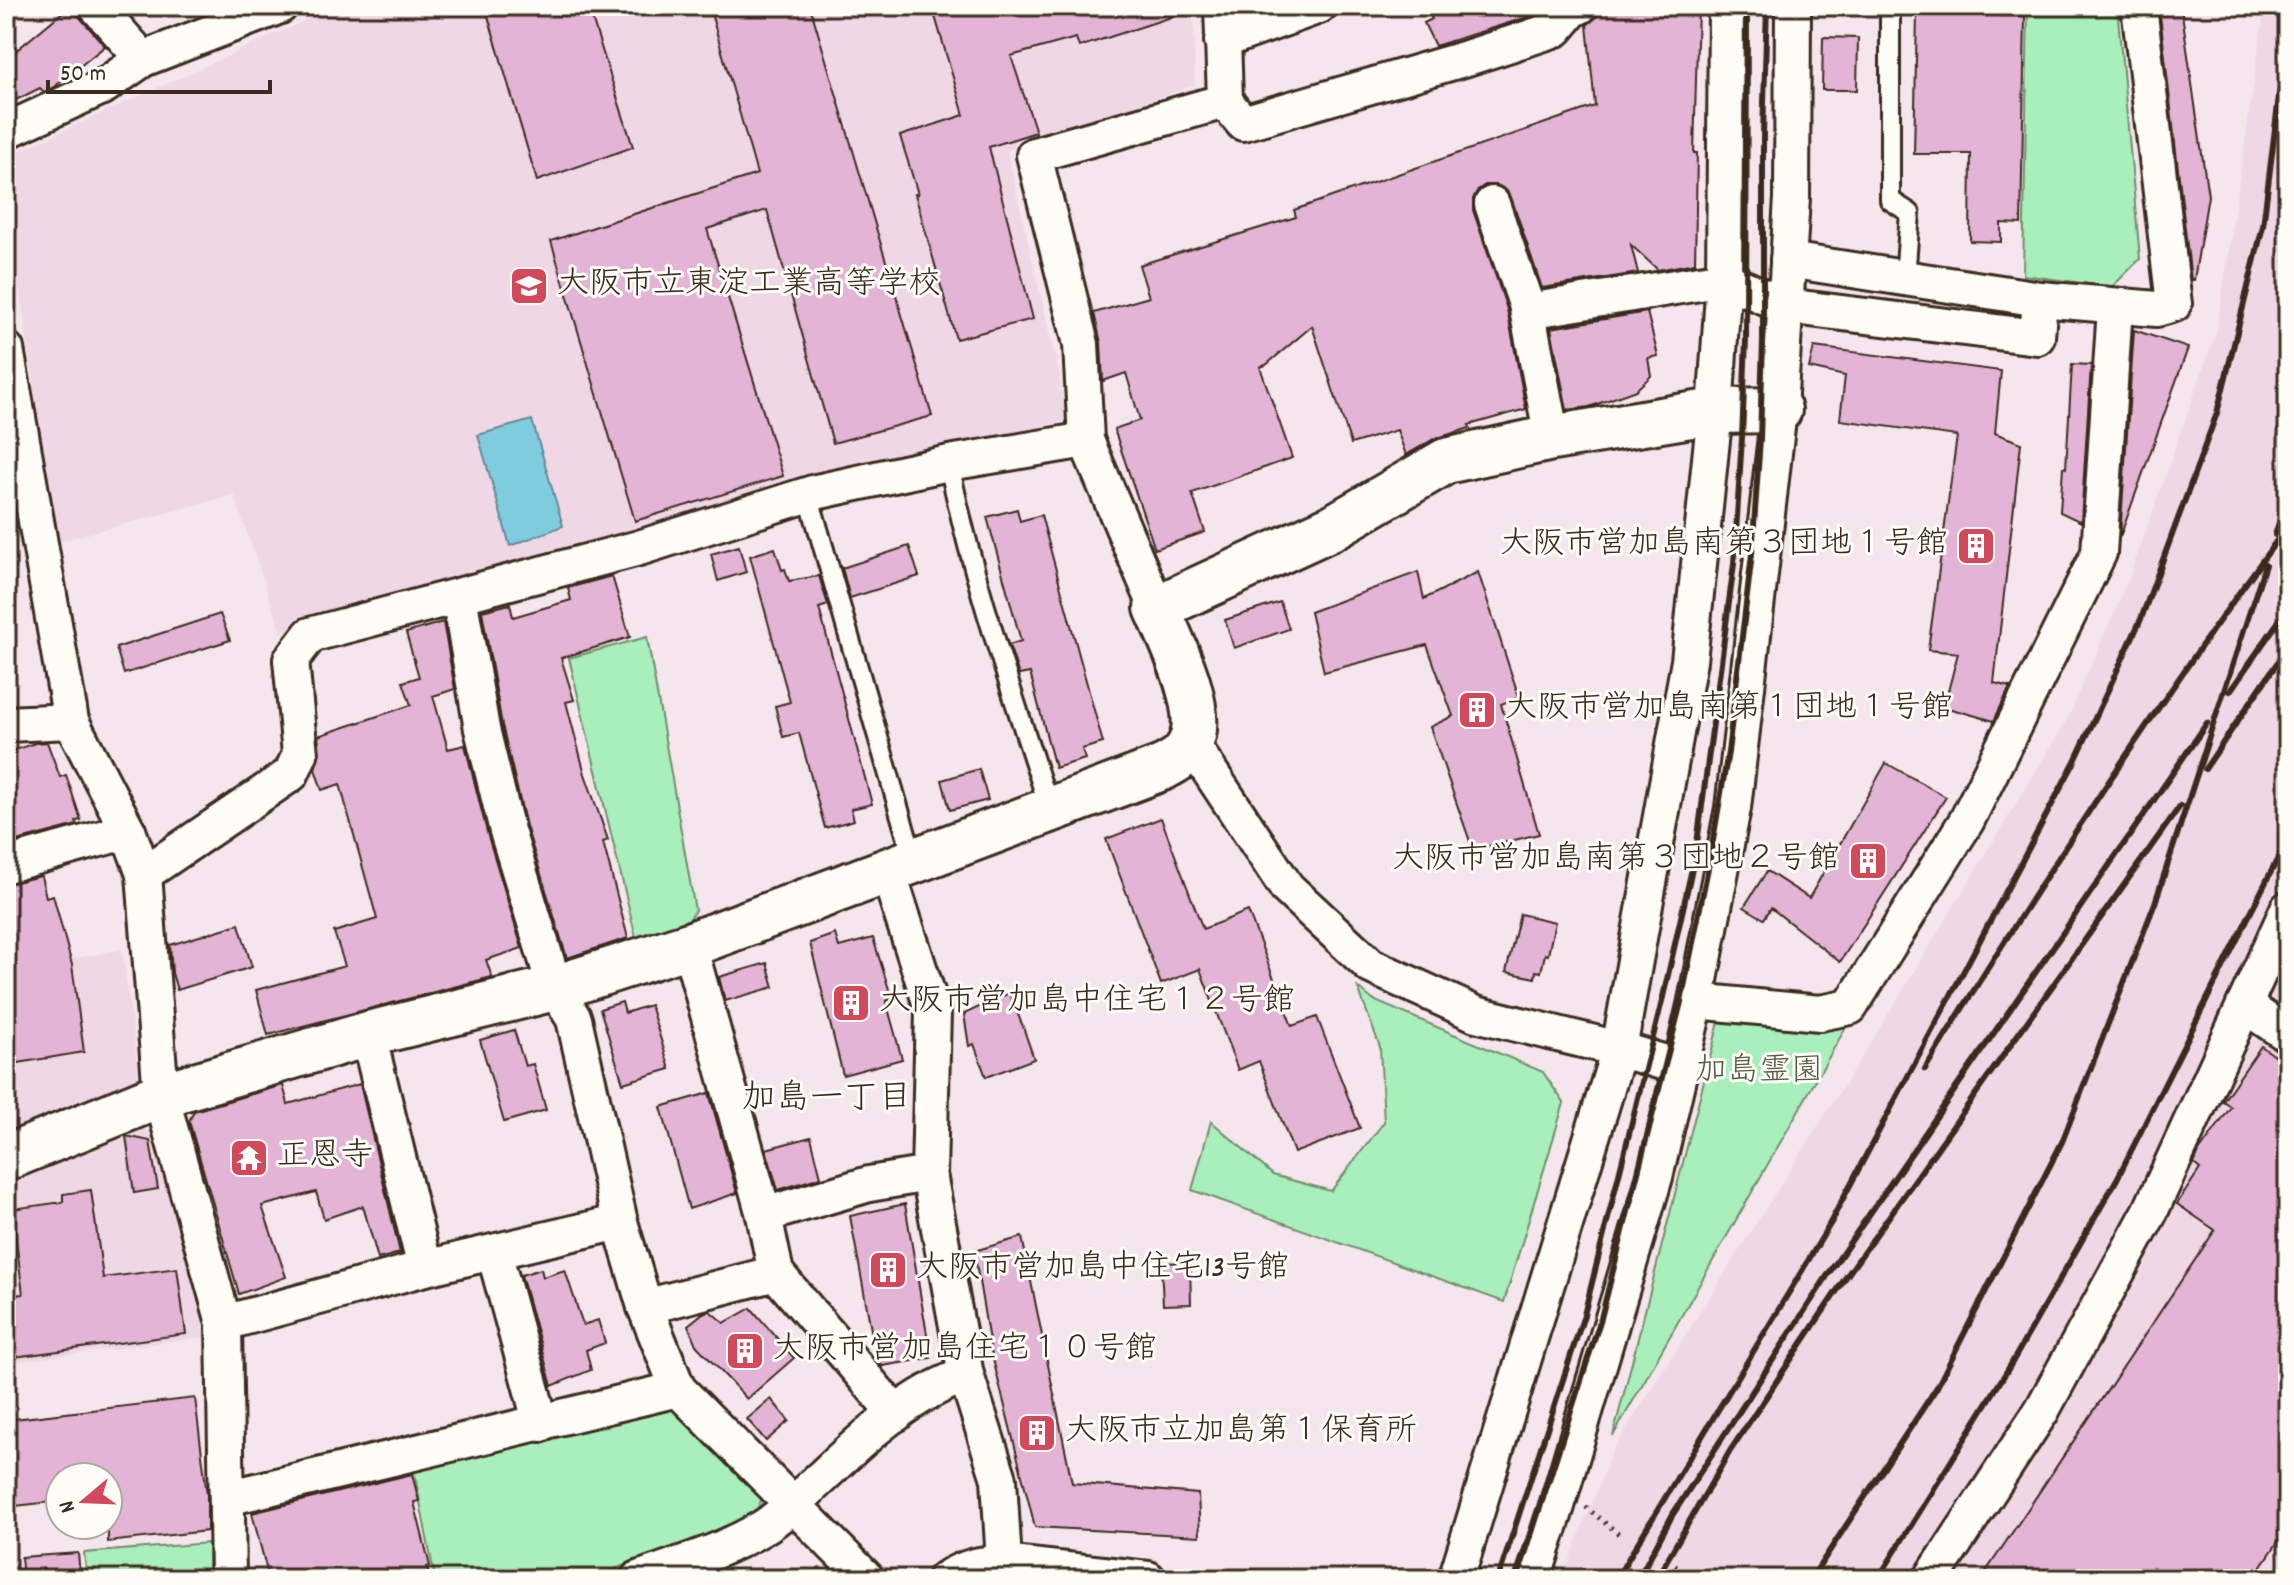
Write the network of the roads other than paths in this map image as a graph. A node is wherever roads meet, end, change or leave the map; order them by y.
1 (96, 6) edge
2 (280, 6) edge
3 (1222, 6) edge
4 (1319, 6) edge
5 (1580, 6) edge
6 (1726, 6) edge
7 (1793, 6) edge
8 (1890, 6) edge
9 (2139, 6) edge
10 (1222, 41) junction
11 (143, 59) junction
12 (1225, 101) junction
13 (6, 131) edge
14 (1492, 204) dead end
15 (1788, 260) junction
16 (1910, 278) junction
17 (1724, 279) junction
18 (2040, 299) junction
19 (1785, 306) junction
20 (2115, 307) junction
21 (1528, 311) junction
22 (1912, 320) junction
23 (6, 349) edge
24 (1779, 410) junction
25 (1715, 411) junction
26 (1552, 438) junction
27 (1086, 440) junction
28 (949, 463) junction
29 (808, 494) junction
30 (459, 596) junction
31 (1157, 608) junction
32 (71, 721) junction
33 (6, 724) edge
34 (1191, 743) junction
35 (1050, 810) junction
36 (128, 831) junction
37 (6, 865) edge
38 (901, 867) junction
39 (144, 874) junction
40 (2288, 909) edge
41 (689, 945) junction
42 (555, 988) junction
43 (1696, 1001) junction
44 (2244, 1005) junction
45 (368, 1034) junction
46 (2288, 1035) edge
47 (1619, 1049) junction
48 (1679, 1067) junction
49 (161, 1095) junction
50 (6, 1158) edge
51 (929, 1174) junction
52 (764, 1215) junction
53 (620, 1222) junction
54 (494, 1252) junction
55 (425, 1268) junction
56 (776, 1273) junction
57 (645, 1307) junction
58 (224, 1323) junction
59 (966, 1375) junction
60 (678, 1389) junction
61 (896, 1414) junction
62 (541, 1424) junction
63 (227, 1498) junction
64 (794, 1504) junction
65 (1004, 1563) junction
66 (1098, 1576) edge
67 (228, 1579) edge
68 (638, 1579) edge
69 (867, 1579) edge
70 (945, 1579) edge
71 (1148, 1579) edge
72 (1456, 1579) edge
73 (1533, 1579) edge
74 (1931, 1579) edge

1 - 11 street
2 - 11 street
3 - 10 street
4 - 10 street
5 - 12 street
6 - 17 street
7 - 15 street
8 - 16 lane
9 - 20 street
10 - 12 street
11 - 13 street
12 - 27 street
14 - 21 street
15 - 16 street
15 - 19 street
16 - 18 street
16 - 22 street
17 - 19 street
17 - 21 street
17 - 25 street
18 - 20 street
18 - 22 street
19 - 22 street
19 - 24 street
20 - 43 street
21 - 26 street
23 - 32 street
24 - 25 street
24 - 43 street
25 - 26 street
25 - 47 street
26 - 31 street
27 - 28 street
27 - 31 street
28 - 29 street
28 - 35 lane
29 - 30 street
29 - 38 lane
30 - 39 street
30 - 42 street
31 - 34 street
32 - 33 street
32 - 36 street
34 - 35 street
34 - 47 street
35 - 38 street
36 - 37 street
36 - 39 street
38 - 41 street
38 - 51 street
39 - 49 street
40 - 44 street
41 - 42 street
41 - 52 street
42 - 45 street
42 - 53 street
43 - 48 street
44 - 46 street
44 - 74 street
45 - 49 street
45 - 55 street
47 - 48 street
47 - 72 street
48 - 73 street
49 - 50 street
49 - 58 street
51 - 52 street
51 - 59 street
52 - 56 street
53 - 54 street
53 - 57 street
54 - 55 street
54 - 62 street
55 - 58 street
56 - 57 street
56 - 61 street
57 - 60 street
58 - 63 street
59 - 61 street
59 - 65 street
60 - 62 street
60 - 64 street
61 - 64 street
62 - 63 street
63 - 67 street
64 - 68 street
64 - 69 street
65 - 66 street
65 - 70 street
66 - 71 street

